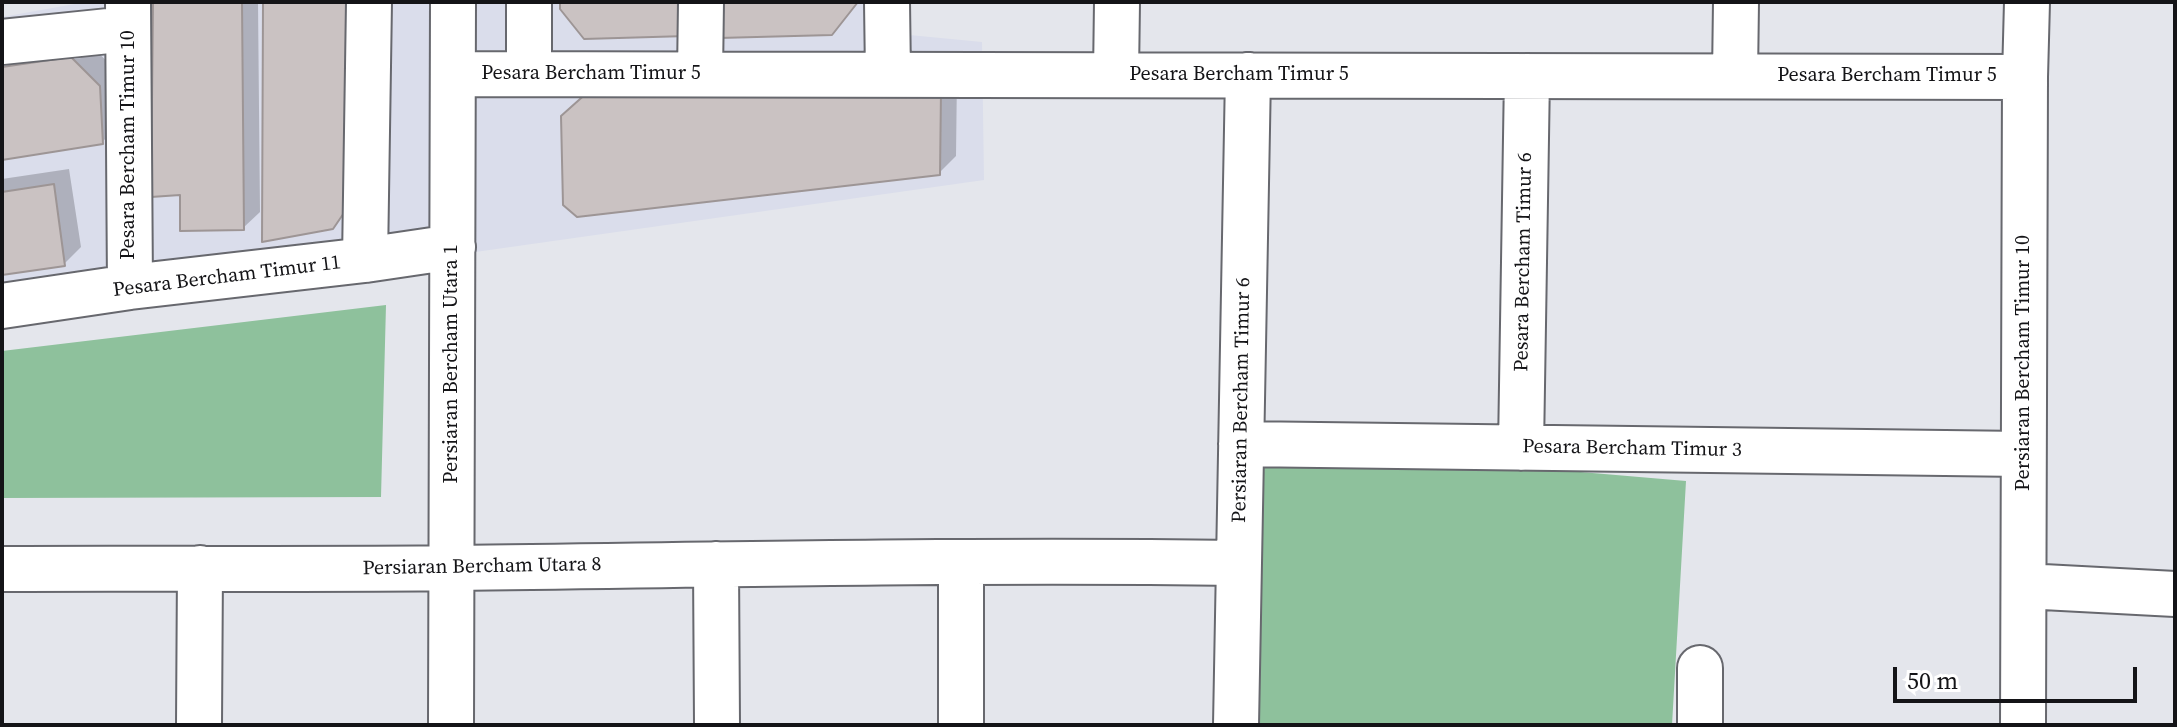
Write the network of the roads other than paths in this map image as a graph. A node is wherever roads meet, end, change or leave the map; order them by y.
1 (369, 2) edge
2 (453, 2) edge
3 (529, 2) edge
4 (701, 2) edge
5 (887, 2) edge
6 (1117, 2) edge
7 (1736, 2) edge
8 (2027, 2) edge
9 (128, 16) edge
10 (2, 42) edge
11 (453, 74) junction
12 (529, 74) junction
13 (700, 74) junction
14 (888, 75) junction
15 (1116, 75) junction
16 (1248, 75) junction
17 (1527, 76) junction
18 (1735, 76) junction
19 (2025, 77) junction
20 (453, 247) junction
21 (365, 260) junction
22 (130, 287) junction
23 (2, 306) edge
24 (1241, 444) junction
25 (1521, 448) junction
26 (2023, 454) junction
27 (961, 563) junction
28 (1239, 563) junction
29 (716, 564) junction
30 (200, 568) junction
31 (452, 568) junction
32 (2, 569) edge
33 (2024, 586) junction
34 (2175, 594) edge
35 (1700, 668) dead end
36 (199, 725) edge
37 (451, 725) edge
38 (717, 725) edge
39 (961, 725) edge
40 (1236, 725) edge
41 (1700, 725) edge
42 (2023, 725) edge

1 - 21 street
2 - 11 street, Persiaran Bercham Utara 1
3 - 12 street
4 - 13 street
5 - 14 street
6 - 15 street
7 - 18 street
8 - 19 street, Persiaran Bercham Timur 10
9 - 10 street
9 - 22 street, Pesara Bercham Timur 10
11 - 12 street, Pesara Bercham Timur 5
11 - 20 street, Persiaran Bercham Utara 1
12 - 13 street, Pesara Bercham Timur 5
13 - 14 street, Pesara Bercham Timur 5
14 - 15 street, Pesara Bercham Timur 5
15 - 16 street, Pesara Bercham Timur 5
16 - 17 street, Pesara Bercham Timur 5
16 - 24 street, Persiaran Bercham Timur 6
17 - 18 street, Pesara Bercham Timur 5
17 - 25 street, Pesara Bercham Timur 6
18 - 19 street, Pesara Bercham Timur 5
19 - 26 street, Persiaran Bercham Timur 10
20 - 21 street, Pesara Bercham Timur 11
20 - 31 street, Persiaran Bercham Utara 1
21 - 22 street, Pesara Bercham Timur 11
22 - 23 street, Pesara Bercham Timur 11
24 - 25 street, Pesara Bercham Timur 3
24 - 28 street, Persiaran Bercham Timur 6
25 - 26 street, Pesara Bercham Timur 3
26 - 33 street, Persiaran Bercham Timur 10
27 - 28 street, Persiaran Bercham Utara 8
27 - 29 street, Persiaran Bercham Utara 8
27 - 39 street
28 - 40 street, Persiaran Bercham Timur 6
29 - 31 street, Persiaran Bercham Utara 8
29 - 38 street
30 - 31 street, Persiaran Bercham Utara 8
30 - 32 street, Persiaran Bercham Utara 8
30 - 36 street
31 - 37 street, Persiaran Bercham Utara 1
33 - 34 street
33 - 42 street, Persiaran Bercham Timur 10
35 - 41 street

